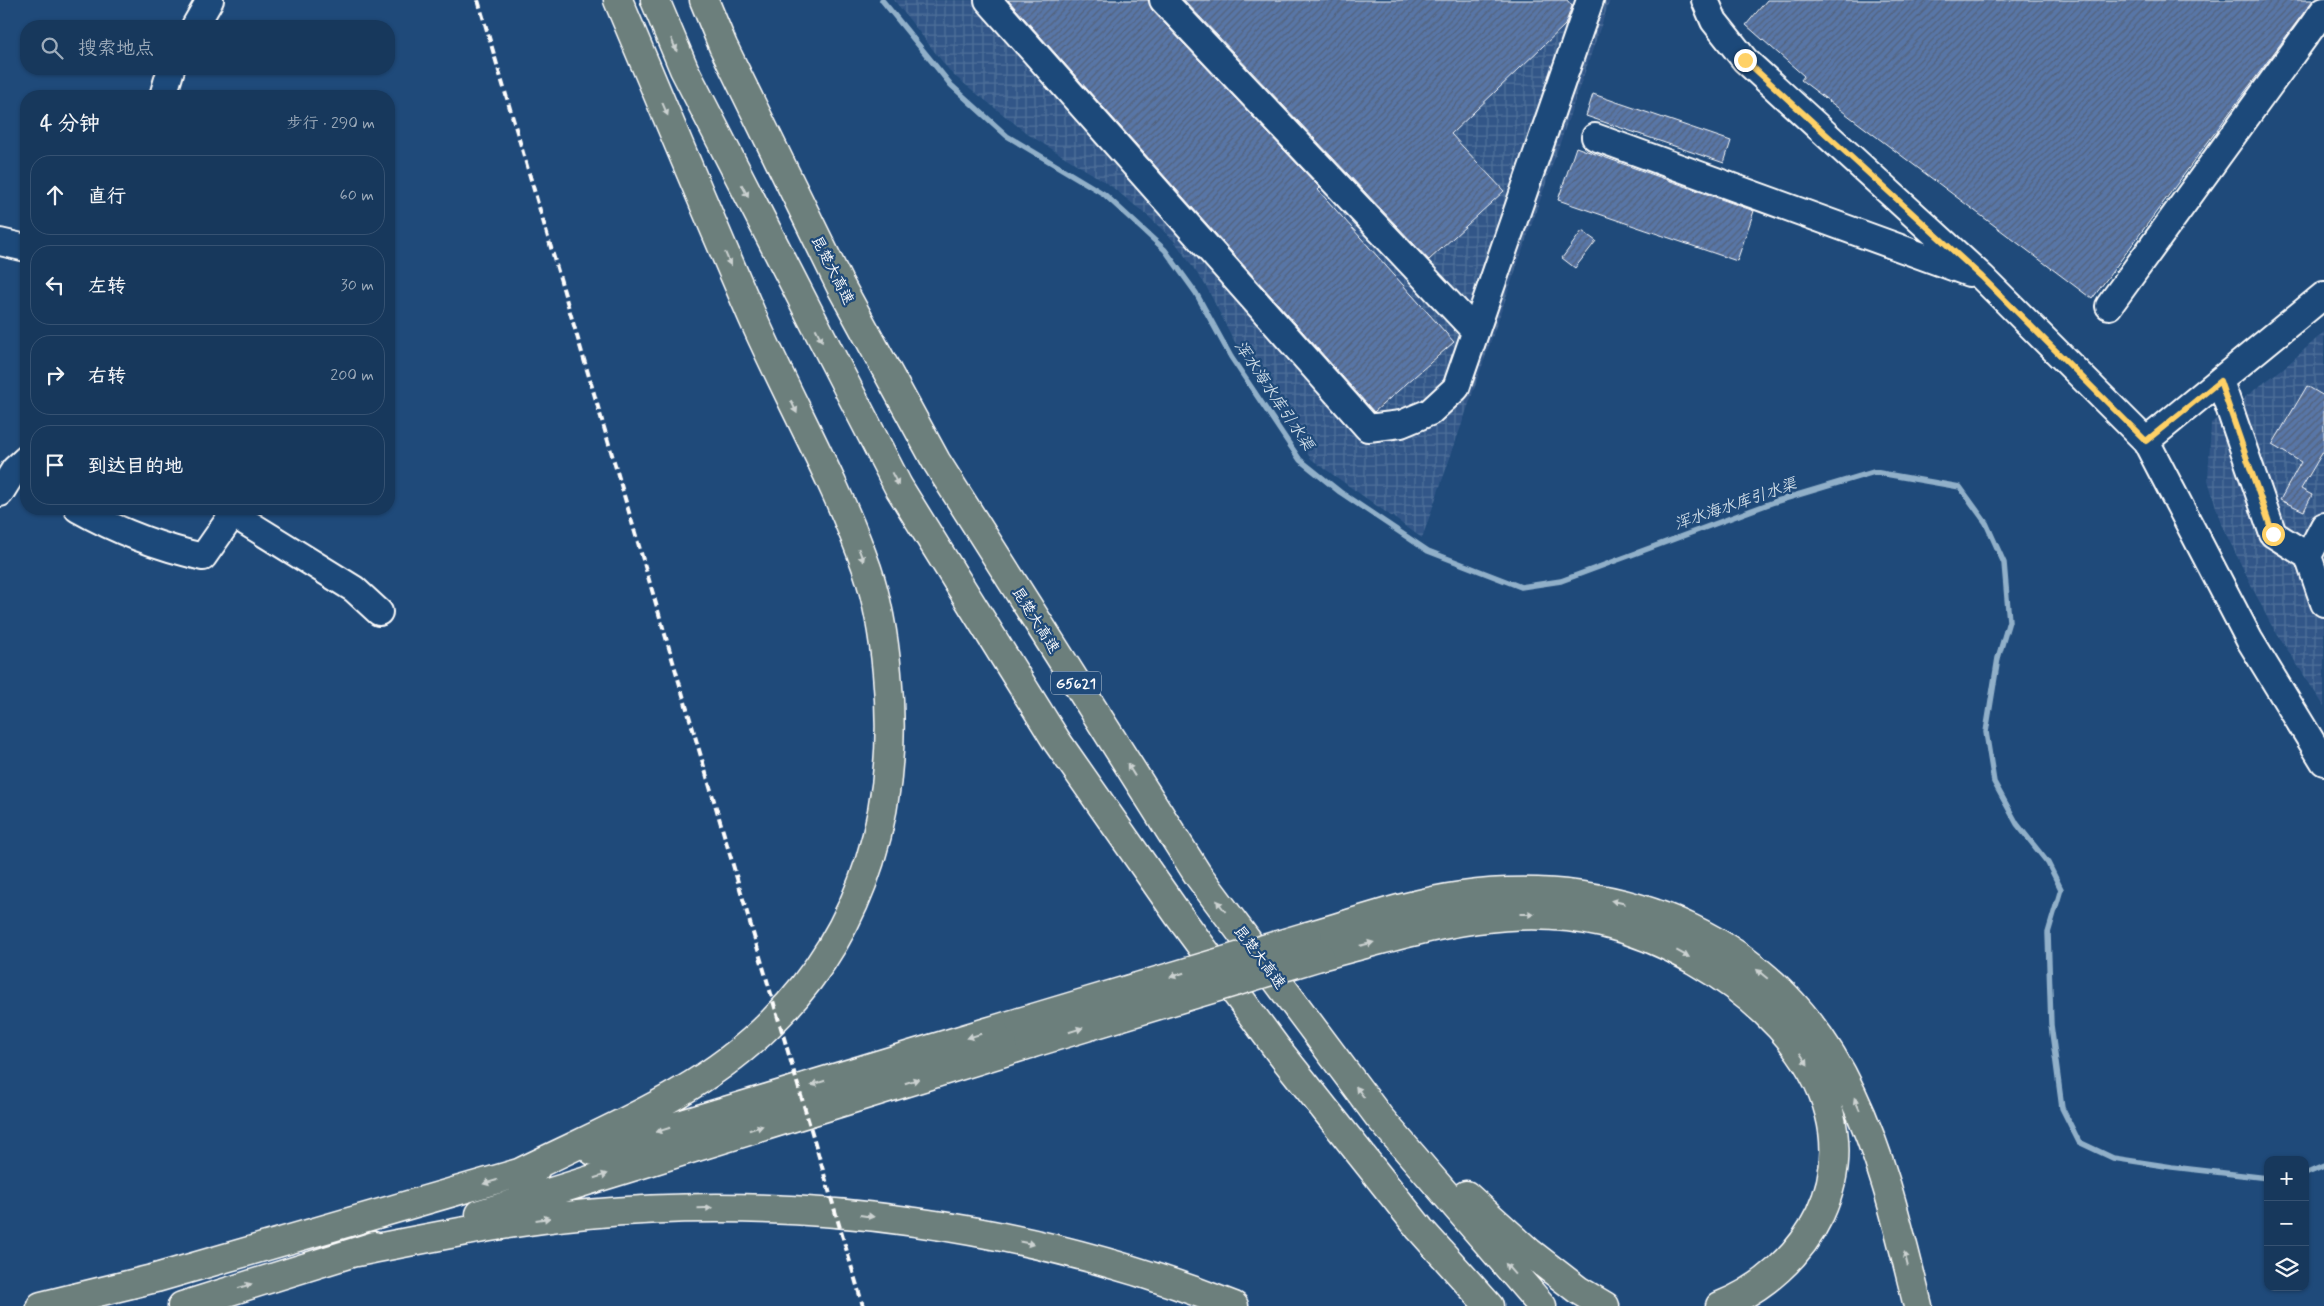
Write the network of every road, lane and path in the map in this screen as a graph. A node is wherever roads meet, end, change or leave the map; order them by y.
1 (210, 0) edge
2 (618, 0) edge
3 (655, 0) edge
4 (704, 0) edge
5 (988, 0) edge
6 (1163, 0) edge
7 (1705, 0) edge
8 (1589, 1) edge
9 (2324, 10) edge
10 (198, 20) edge
11 (169, 75) edge
12 (165, 90) edge
13 (1595, 137) dead end
14 (0, 242) edge
15 (20, 247) edge
16 (1982, 277) junction
17 (2324, 295) edge
18 (2109, 306) dead end
19 (1475, 331) junction
20 (2220, 381) junction
21 (2146, 441) junction
22 (90, 515) edge
23 (232, 515) edge
24 (235, 515) edge
25 (2324, 526) edge
26 (2308, 556) junction
27 (2324, 603) edge
28 (379, 612) dead end
29 (2324, 762) edge
30 (1314, 946) junction
31 (1025, 1033) junction
32 (1379, 1117) junction
33 (519, 1173) junction
34 (357, 1252) junction
35 (41, 1306) edge
36 (182, 1306) edge
37 (1234, 1306) edge
38 (1489, 1306) edge
39 (1542, 1306) edge
40 (1605, 1306) edge
41 (1720, 1306) edge
42 (1918, 1306) edge

1 - 10 street
2 -> 33 highway
3 -> 38 highway, G5621
32 -> 4 highway, 昆楚大高速 / G5621
5 - 19 street
6 - 19 street
7 - 16 street
8 - 19 street
9 - 18 street
11 - 12 street
13 - 16 street
14 - 15 street
16 - 21 street
17 - 20 street
20 - 21 street
20 - 26 street
21 - 29 street
22 - 23 street
24 - 28 street
25 - 26 street
26 - 27 street
30 - 31 highway, bridge
30 -> 41 highway
42 -> 30 highway
31 -> 33 highway
34 -> 31 highway
39 -> 32 highway, 昆楚大高速 / G5621
32 - 40 highway
33 -> 35 highway
36 -> 34 highway
34 -> 37 highway

